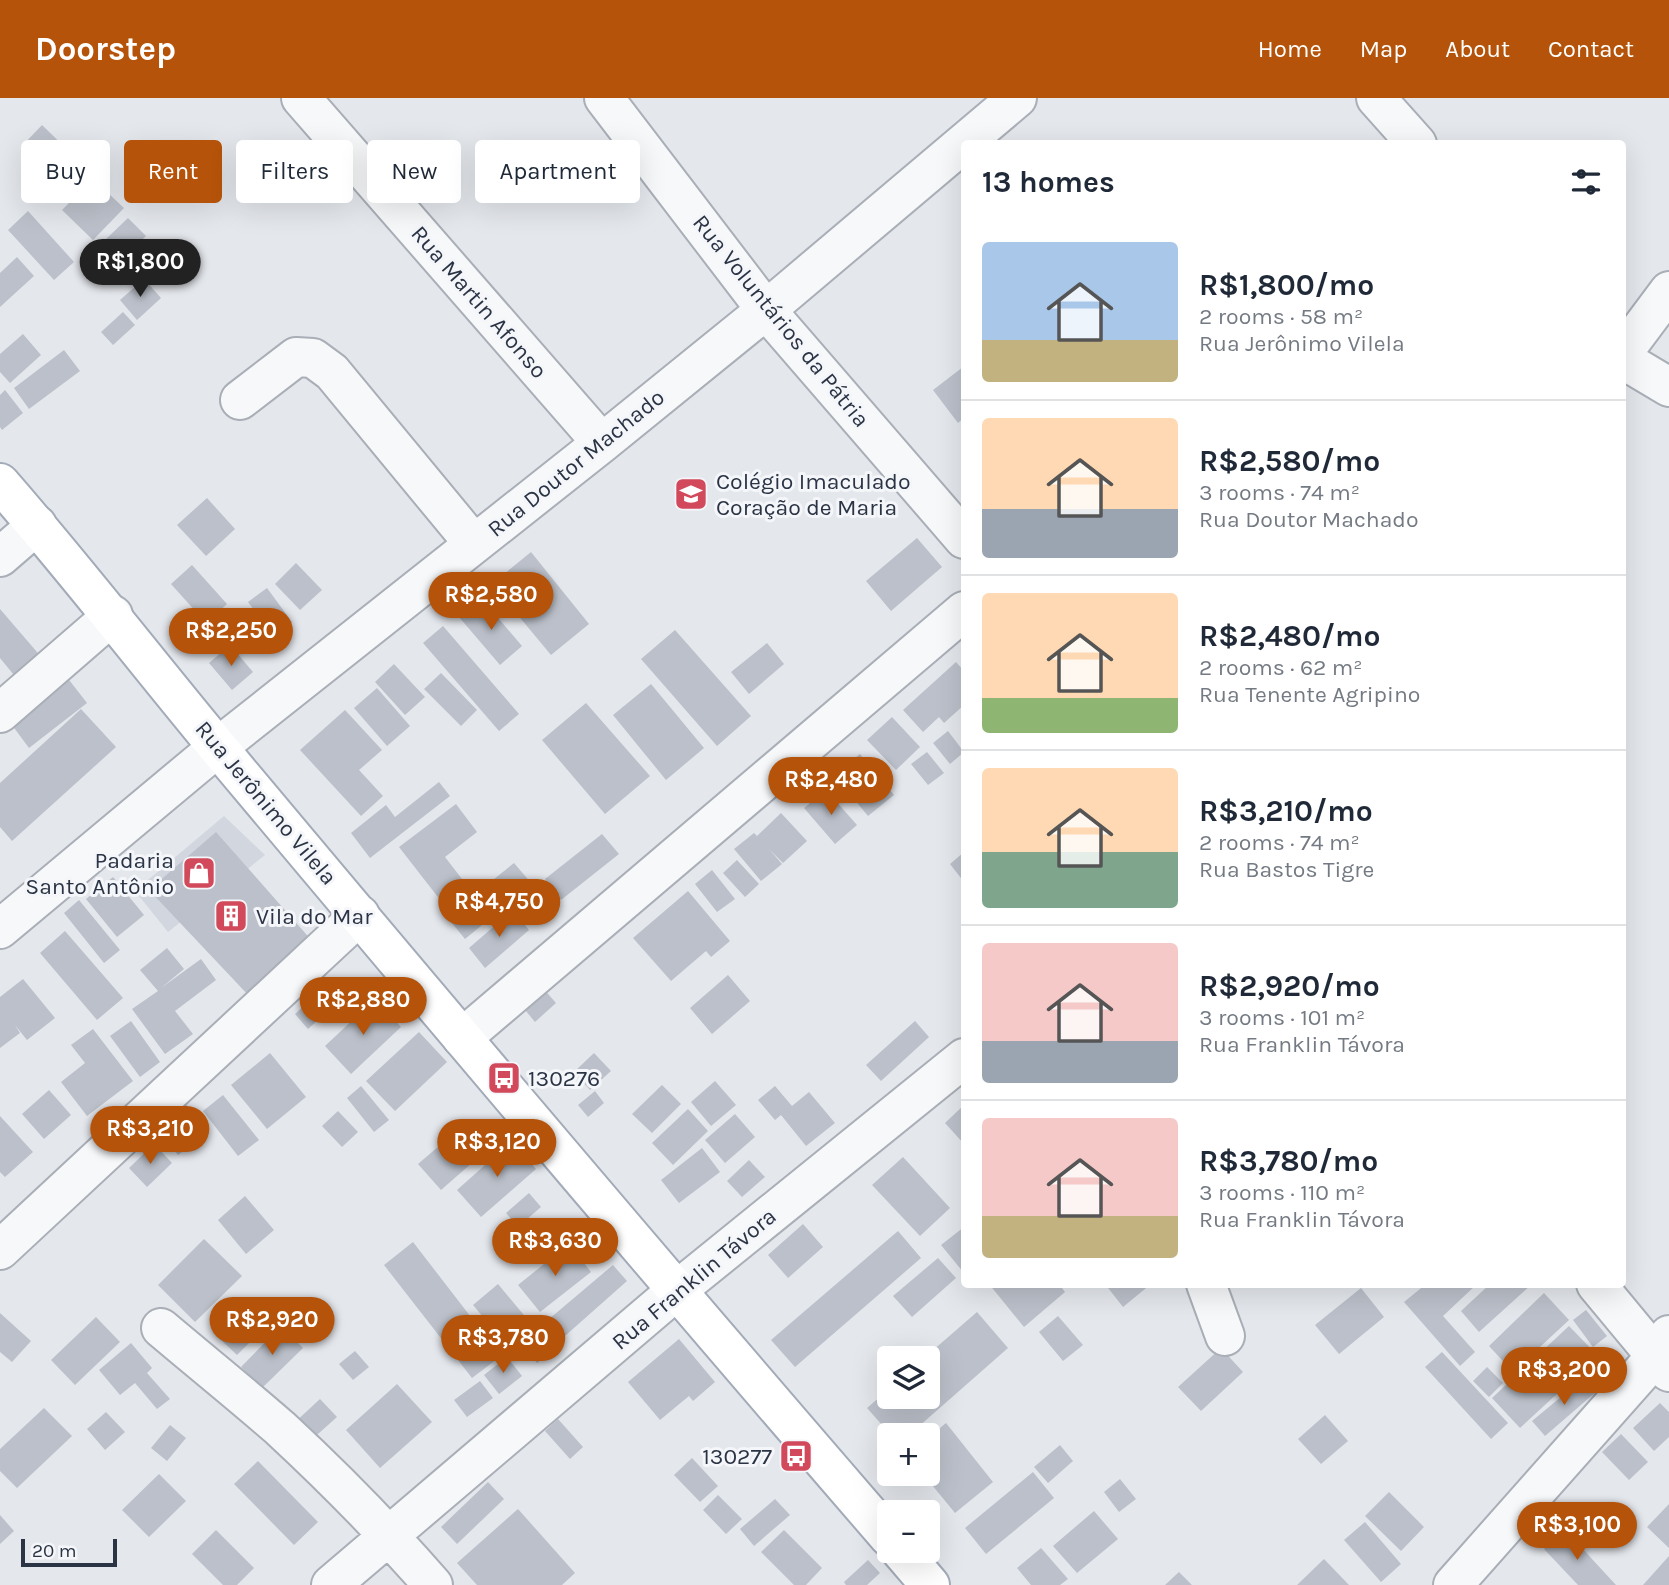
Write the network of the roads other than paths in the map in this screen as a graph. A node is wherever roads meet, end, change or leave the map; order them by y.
1 (301, 98) edge
2 (1017, 98) edge
3 (1376, 98) edge
4 (620, 104) edge
5 (967, 140) edge
6 (1413, 140) edge
7 (961, 145) edge
8 (1669, 291) edge
9 (766, 310) junction
10 (1626, 346) edge
11 (1626, 351) edge
12 (1669, 387) edge
13 (240, 400) dead end
14 (601, 443) junction
15 (0, 483) edge
16 (37, 525) junction
17 (961, 536) edge
18 (474, 544) junction
19 (0, 556) edge
20 (961, 614) edge
21 (113, 615) junction
22 (0, 713) edge
23 (218, 747) junction
24 (360, 915) junction
25 (0, 929) edge
26 (462, 1038) junction
27 (961, 1061) edge
28 (0, 1250) edge
29 (1208, 1288) edge
30 (1599, 1288) edge
31 (676, 1291) junction
32 (161, 1328) dead end
33 (1226, 1336) dead end
34 (1665, 1355) edge
35 (877, 1523) edge
36 (391, 1536) junction
37 (331, 1585) edge
38 (433, 1585) edge
39 (1453, 1585) edge

1 - 14 street, Rua Martin Afonso
2 - 5 street, Rua Doutor Machado
3 - 6 street
4 - 9 street, Rua Voluntários da Pátria
7 - 9 street, Rua Doutor Machado
8 - 10 street
9 - 14 street, Rua Doutor Machado
9 - 17 street, Rua Voluntários da Pátria
11 - 12 street
13 - 18 street
14 - 18 street, Rua Doutor Machado
15 - 16 main road, Rua Jerônimo Vilela
16 - 19 street
16 - 21 main road, Rua Jerônimo Vilela
18 - 23 street, Rua Doutor Machado
20 - 26 street
21 - 22 street
21 - 23 main road, Rua Jerônimo Vilela
23 - 24 main road, Rua Jerônimo Vilela
23 - 25 street, Rua Doutor Machado
24 - 26 main road, Rua Jerônimo Vilela
24 - 28 street
26 - 31 main road, Rua Jerônimo Vilela
27 - 31 street, Rua Franklin Távora
29 - 33 street
30 - 34 street
31 - 35 main road, Rua Jerônimo Vilela
31 - 36 street, Rua Franklin Távora
32 - 36 street
34 - 39 street
36 - 37 street, Rua Franklin Távora
36 - 38 street

